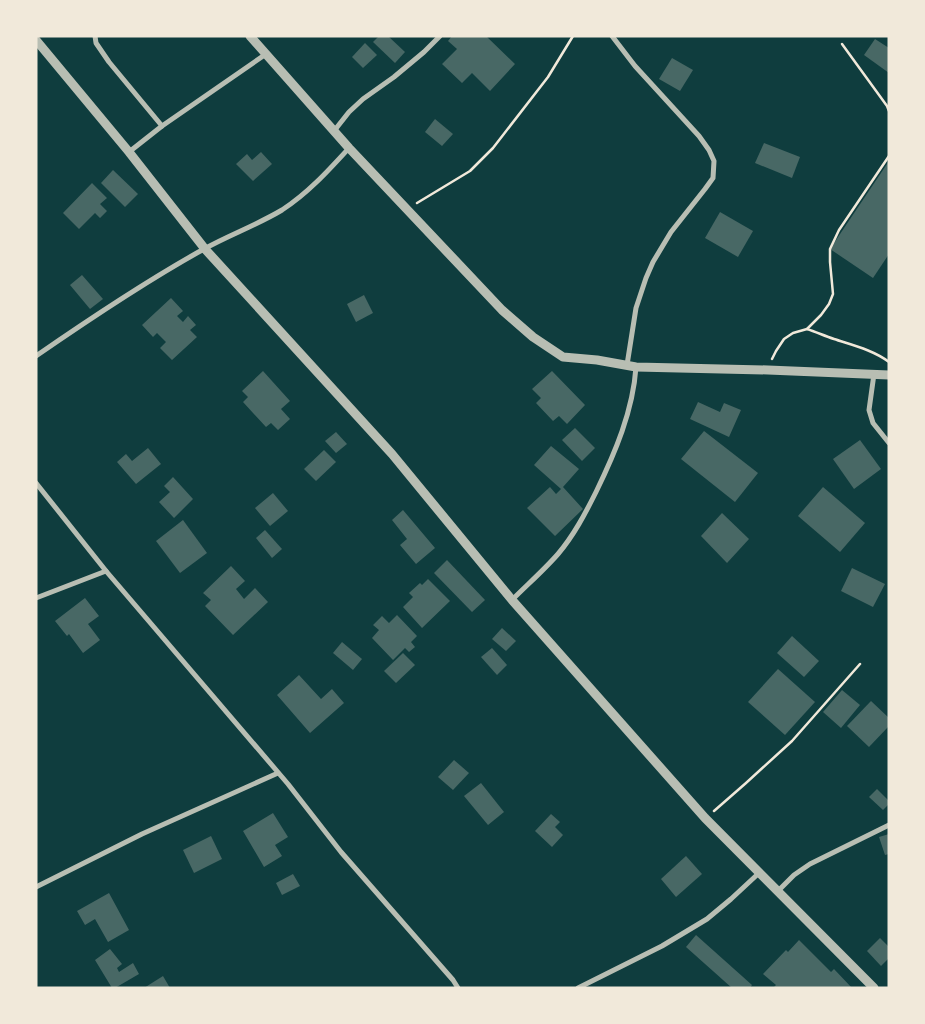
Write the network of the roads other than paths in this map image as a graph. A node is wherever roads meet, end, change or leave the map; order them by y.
1 (95, 36) edge
2 (250, 36) edge
3 (440, 36) edge
4 (612, 36) edge
5 (36, 40) edge
6 (266, 54) junction
7 (162, 126) junction
8 (334, 131) junction
9 (349, 148) junction
10 (129, 152) junction
11 (205, 249) junction
12 (36, 356) edge
13 (632, 366) junction
14 (874, 374) junction
15 (889, 375) edge
16 (889, 442) edge
17 (36, 483) edge
18 (106, 571) junction
19 (36, 598) edge
20 (512, 600) junction
21 (278, 773) junction
22 (889, 825) edge
23 (759, 872) junction
24 (36, 887) edge
25 (778, 891) junction
26 (458, 988) edge
27 (578, 988) edge
28 (874, 988) edge

1 - 7 street
2 - 6 street
3 - 8 street
4 - 13 street
5 - 10 street
6 - 7 street
6 - 8 street
7 - 10 street
8 - 9 street
9 - 11 street
9 - 13 street
10 - 11 street
11 - 12 street
11 - 20 street
13 - 14 street
13 - 20 street
14 - 15 street
14 - 16 street
17 - 18 street
18 - 19 street
18 - 21 street
20 - 23 street
21 - 24 street
21 - 26 street
22 - 25 street
23 - 25 street
23 - 27 street
25 - 28 street

